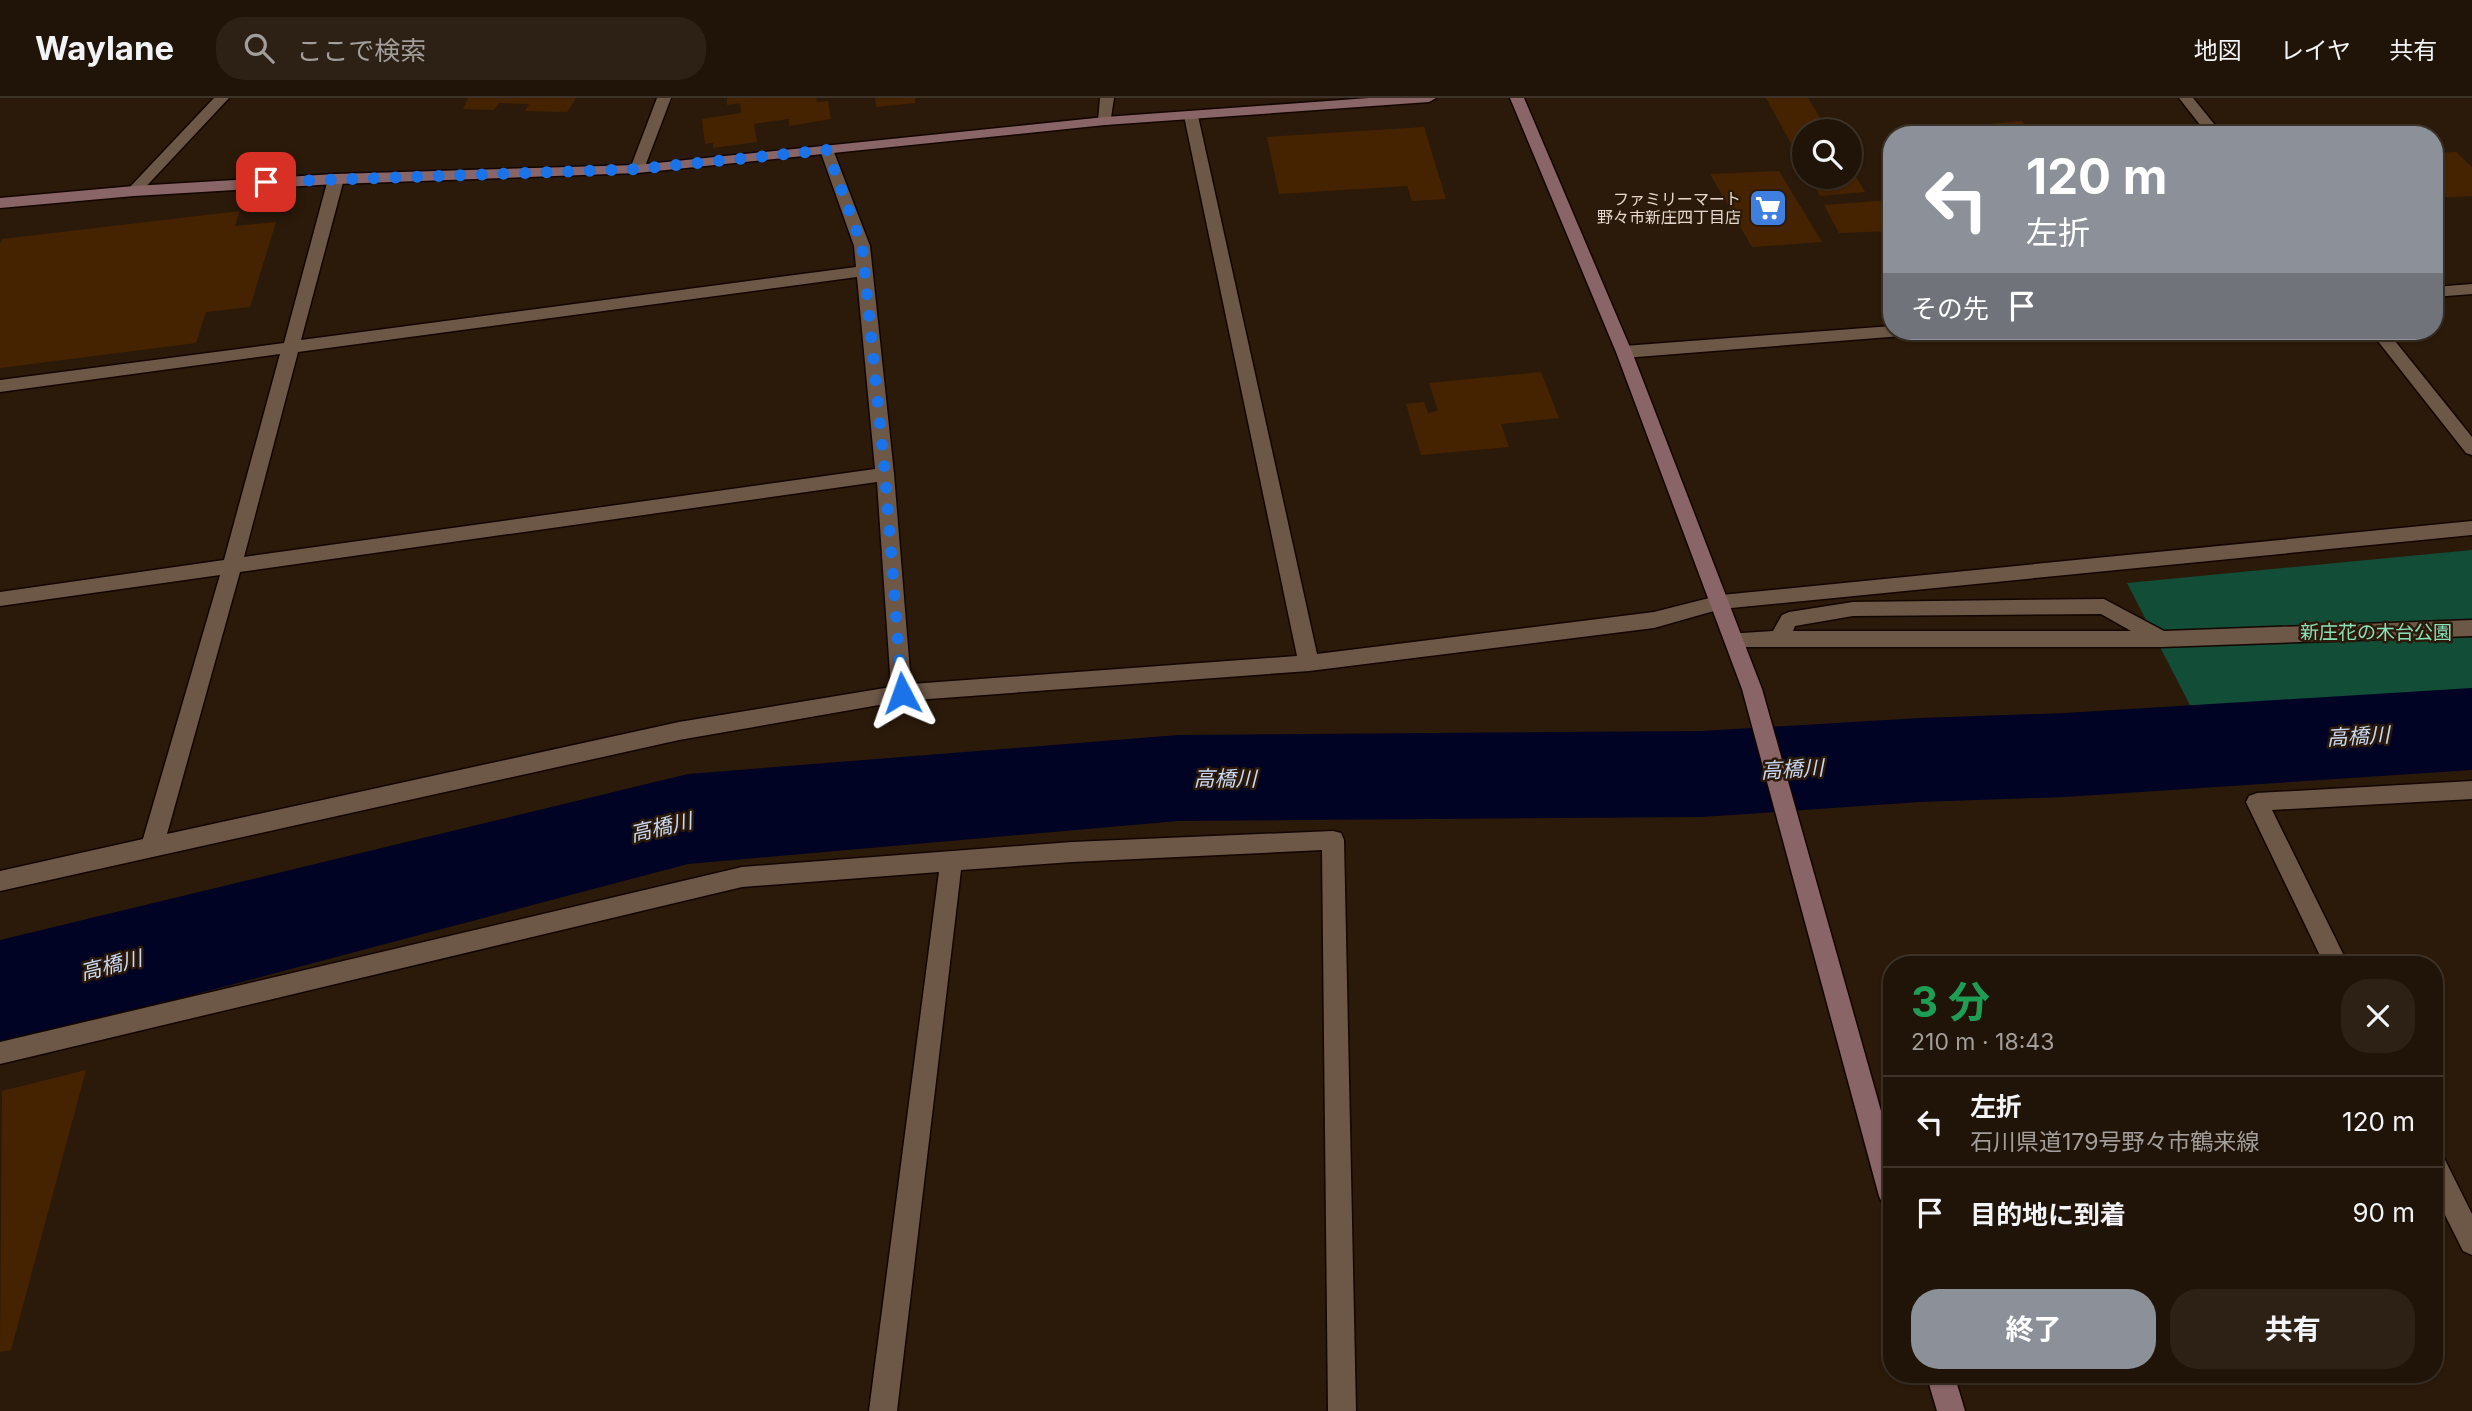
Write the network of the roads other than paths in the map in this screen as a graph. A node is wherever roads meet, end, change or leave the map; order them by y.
1 (222, 98) edge
2 (664, 98) edge
3 (1107, 98) edge
4 (1429, 98) edge
5 (1517, 98) edge
6 (2186, 98) edge
7 (1191, 116) junction
8 (1105, 121) junction
9 (2209, 126) edge
10 (827, 150) junction
11 (637, 169) junction
12 (336, 178) junction
13 (134, 191) junction
14 (0, 203) edge
15 (865, 271) junction
16 (2472, 289) edge
17 (2443, 291) edge
18 (1883, 332) edge
19 (2385, 340) edge
20 (290, 349) junction
21 (1624, 352) junction
22 (0, 386) edge
23 (2472, 449) edge
24 (885, 474) junction
25 (2472, 528) edge
26 (232, 566) junction
27 (0, 599) edge
28 (1721, 602) junction
29 (2472, 628) edge
30 (1734, 639) junction
31 (1779, 639) junction
32 (2161, 639) junction
33 (1308, 663) junction
34 (902, 693) junction
35 (2472, 790) edge
36 (152, 847) junction
37 (951, 860) junction
38 (0, 881) edge
39 (2332, 956) edge
40 (0, 1053) edge
41 (1883, 1163) edge
42 (2443, 1183) edge
43 (2472, 1242) edge
44 (1943, 1383) edge
45 (883, 1411) edge
46 (1342, 1411) edge
47 (1951, 1411) edge

1 - 13 street
2 - 11 street
3 - 8 street
4 - 7 main road
5 - 21 main road
6 - 9 street
7 - 8 main road
7 - 33 street
8 - 10 main road
10 - 11 main road
10 - 15 street
11 - 12 main road
12 - 13 main road
12 - 20 street
13 - 14 main road
15 - 20 street
15 - 24 street
16 - 17 street
18 - 21 street
19 - 23 street
20 - 22 street
20 - 26 street
21 - 28 main road
24 - 26 street
24 - 34 street
25 - 28 street
26 - 27 street
26 - 36 street
28 - 30 main road
28 - 33 street
29 - 32 street
30 - 31 street
30 - 41 main road
31 - 32 street
31 - 32 street
33 - 34 street
34 - 36 street
35 - 39 street
36 - 38 street
37 - 40 street
37 - 45 street
37 - 46 street
42 - 43 street
44 - 47 main road

